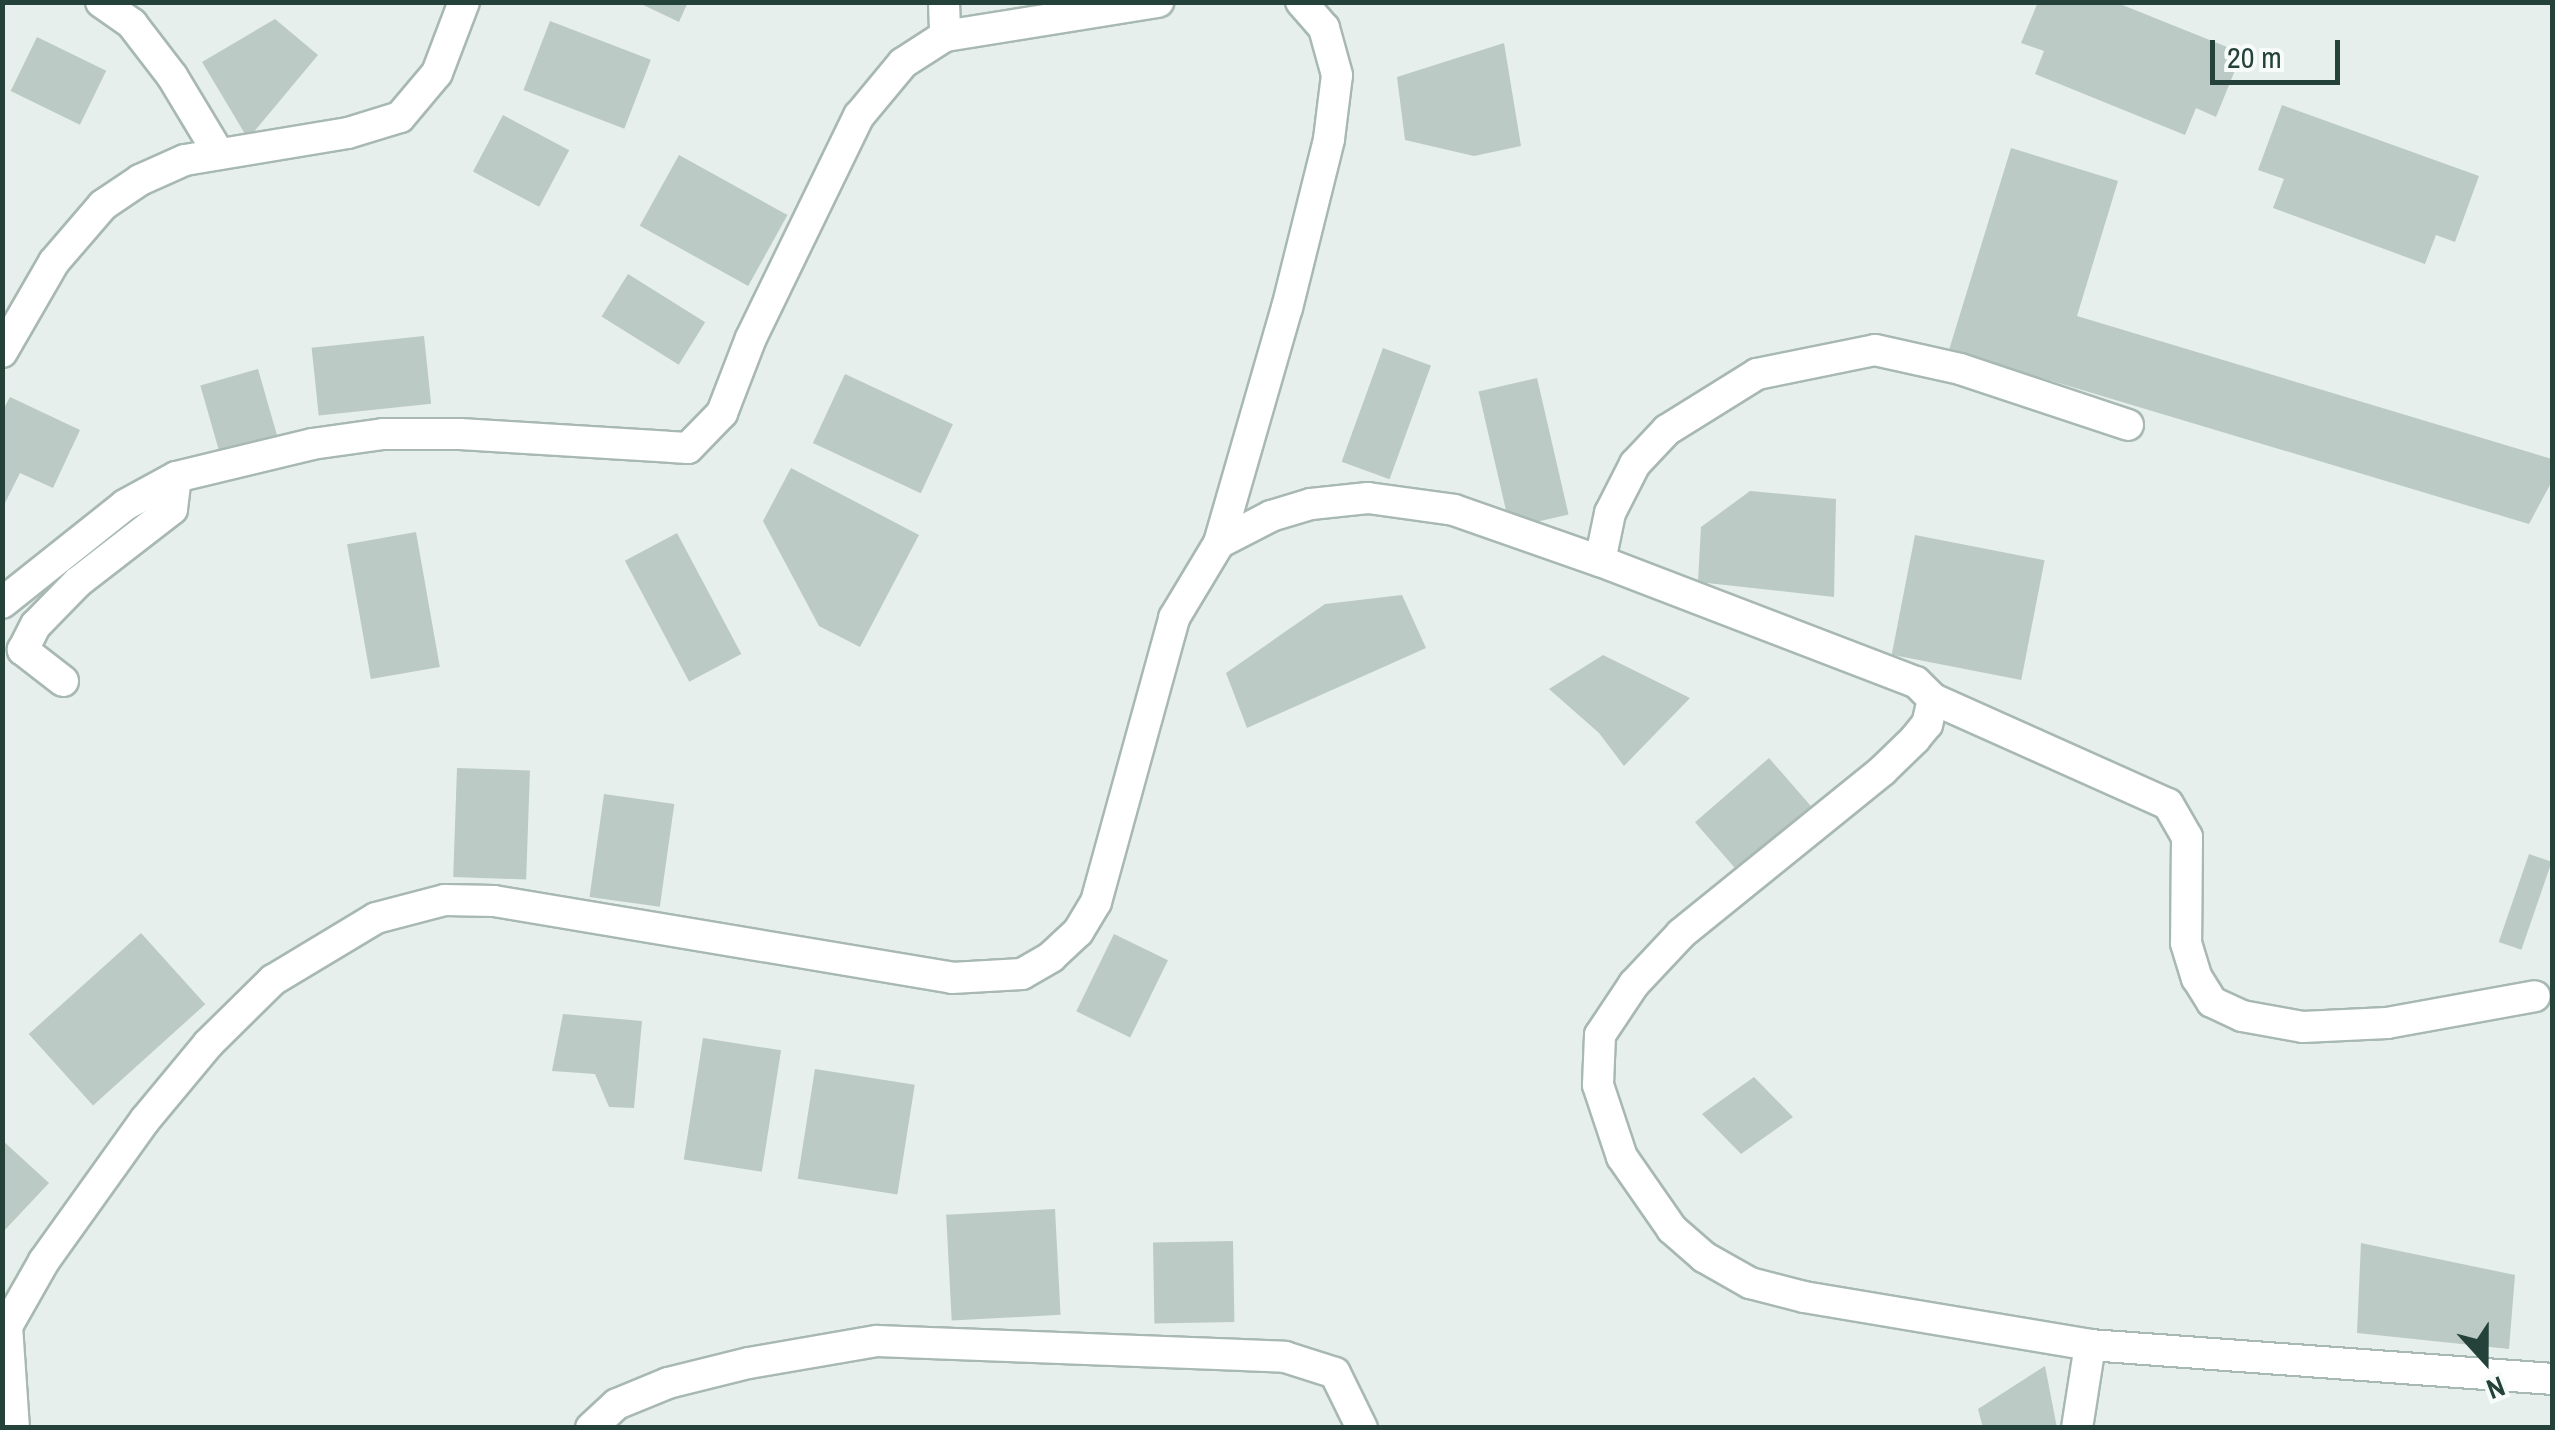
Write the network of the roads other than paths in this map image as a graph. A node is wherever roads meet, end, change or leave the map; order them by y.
1 (102, 2) edge
2 (464, 2) edge
3 (944, 2) edge
4 (1158, 2) edge
5 (1301, 2) edge
6 (945, 36) junction
7 (219, 154) junction
8 (2, 352) edge
9 (2128, 424) dead end
10 (176, 477) junction
11 (1219, 543) junction
12 (1600, 561) junction
13 (2, 603) edge
14 (63, 681) dead end
15 (1933, 699) junction
16 (2535, 996) dead end
17 (5, 1331) edge
18 (2090, 1345) junction
19 (2552, 1378) edge
20 (14, 1428) edge
21 (591, 1428) edge
22 (1362, 1428) edge
23 (2077, 1428) edge

1 - 7 street
2 - 7 street
3 - 6 street
4 - 6 street
5 - 11 street
6 - 10 street
7 - 8 street
9 - 12 street
10 - 13 street
10 - 14 street
11 - 12 street
11 - 17 street
12 - 15 street
15 - 16 street
15 - 18 street
17 - 20 street
18 - 19 street
18 - 23 street
21 - 22 street

